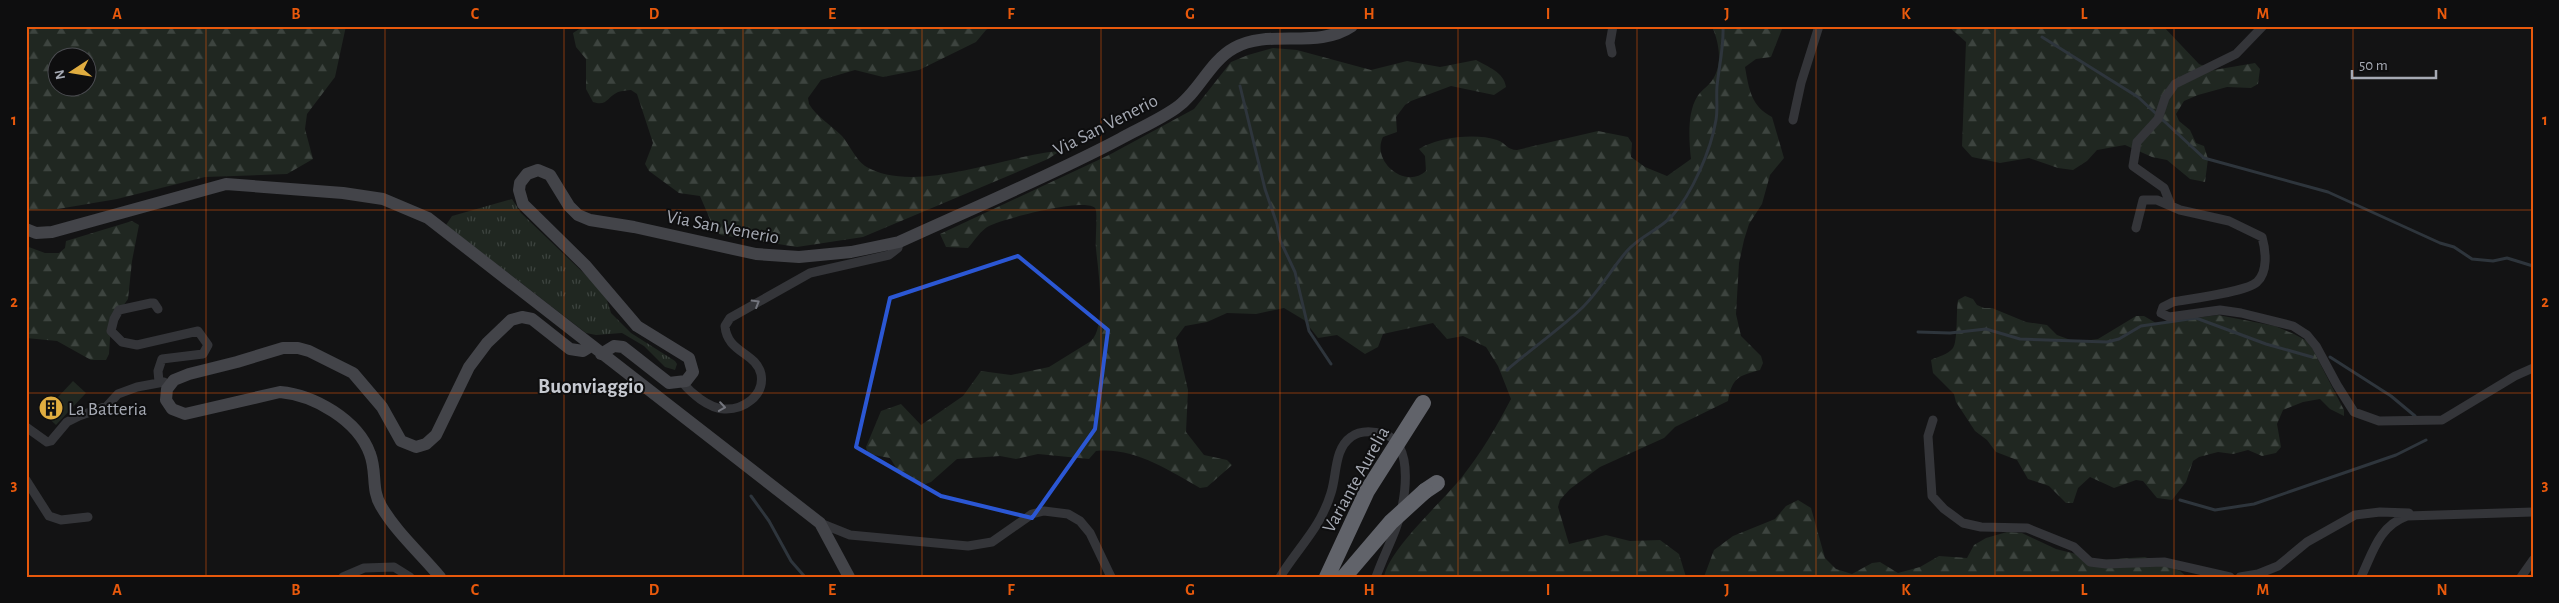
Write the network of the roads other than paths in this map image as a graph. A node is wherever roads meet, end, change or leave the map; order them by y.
1 (1352, 26) edge
2 (1613, 26) edge
3 (1820, 26) edge
4 (2263, 26) edge
5 (1612, 53) dead end
6 (1793, 120) dead end
7 (2170, 203) junction
8 (2136, 228) dead end
9 (26, 229) edge
10 (899, 242) junction
11 (158, 309) dead end
12 (591, 346) junction
13 (601, 354) junction
14 (2533, 368) edge
15 (174, 380) junction
16 (159, 382) junction
17 (682, 382) junction
18 (1423, 402) dead end
19 (1933, 420) dead end
20 (26, 427) edge
21 (26, 480) edge
22 (1431, 487) dead end
23 (2533, 512) edge
24 (2419, 514) junction
25 (88, 517) dead end
26 (820, 524) junction
27 (2533, 560) edge
28 (343, 577) edge
29 (410, 577) edge
30 (440, 577) edge
31 (849, 577) edge
32 (1111, 577) edge
33 (1280, 577) edge
34 (1328, 577) edge
35 (1344, 577) edge
36 (1376, 577) edge
37 (2230, 577) edge
38 (2240, 577) edge
39 (2361, 577) edge
40 (2521, 577) edge

1 - 10 street, Via San Venerio
2 - 5 street
3 - 6 street
4 - 7 street
7 - 8 street
7 - 14 street
9 - 12 street
17 -> 10 street
10 - 17 street, Via San Venerio
11 - 16 street
12 - 13 street
12 - 15 street
13 - 17 street
13 - 26 street
15 - 16 street
15 - 30 street
16 - 20 street
18 - 34 highway, Variante Aurelia, bridge
19 - 37 street
21 - 25 street
22 - 35 highway, bridge
23 - 24 street
24 - 38 street
24 - 39 street
26 - 31 street
26 - 32 street
27 - 40 street
28 - 29 street
33 - 36 street

